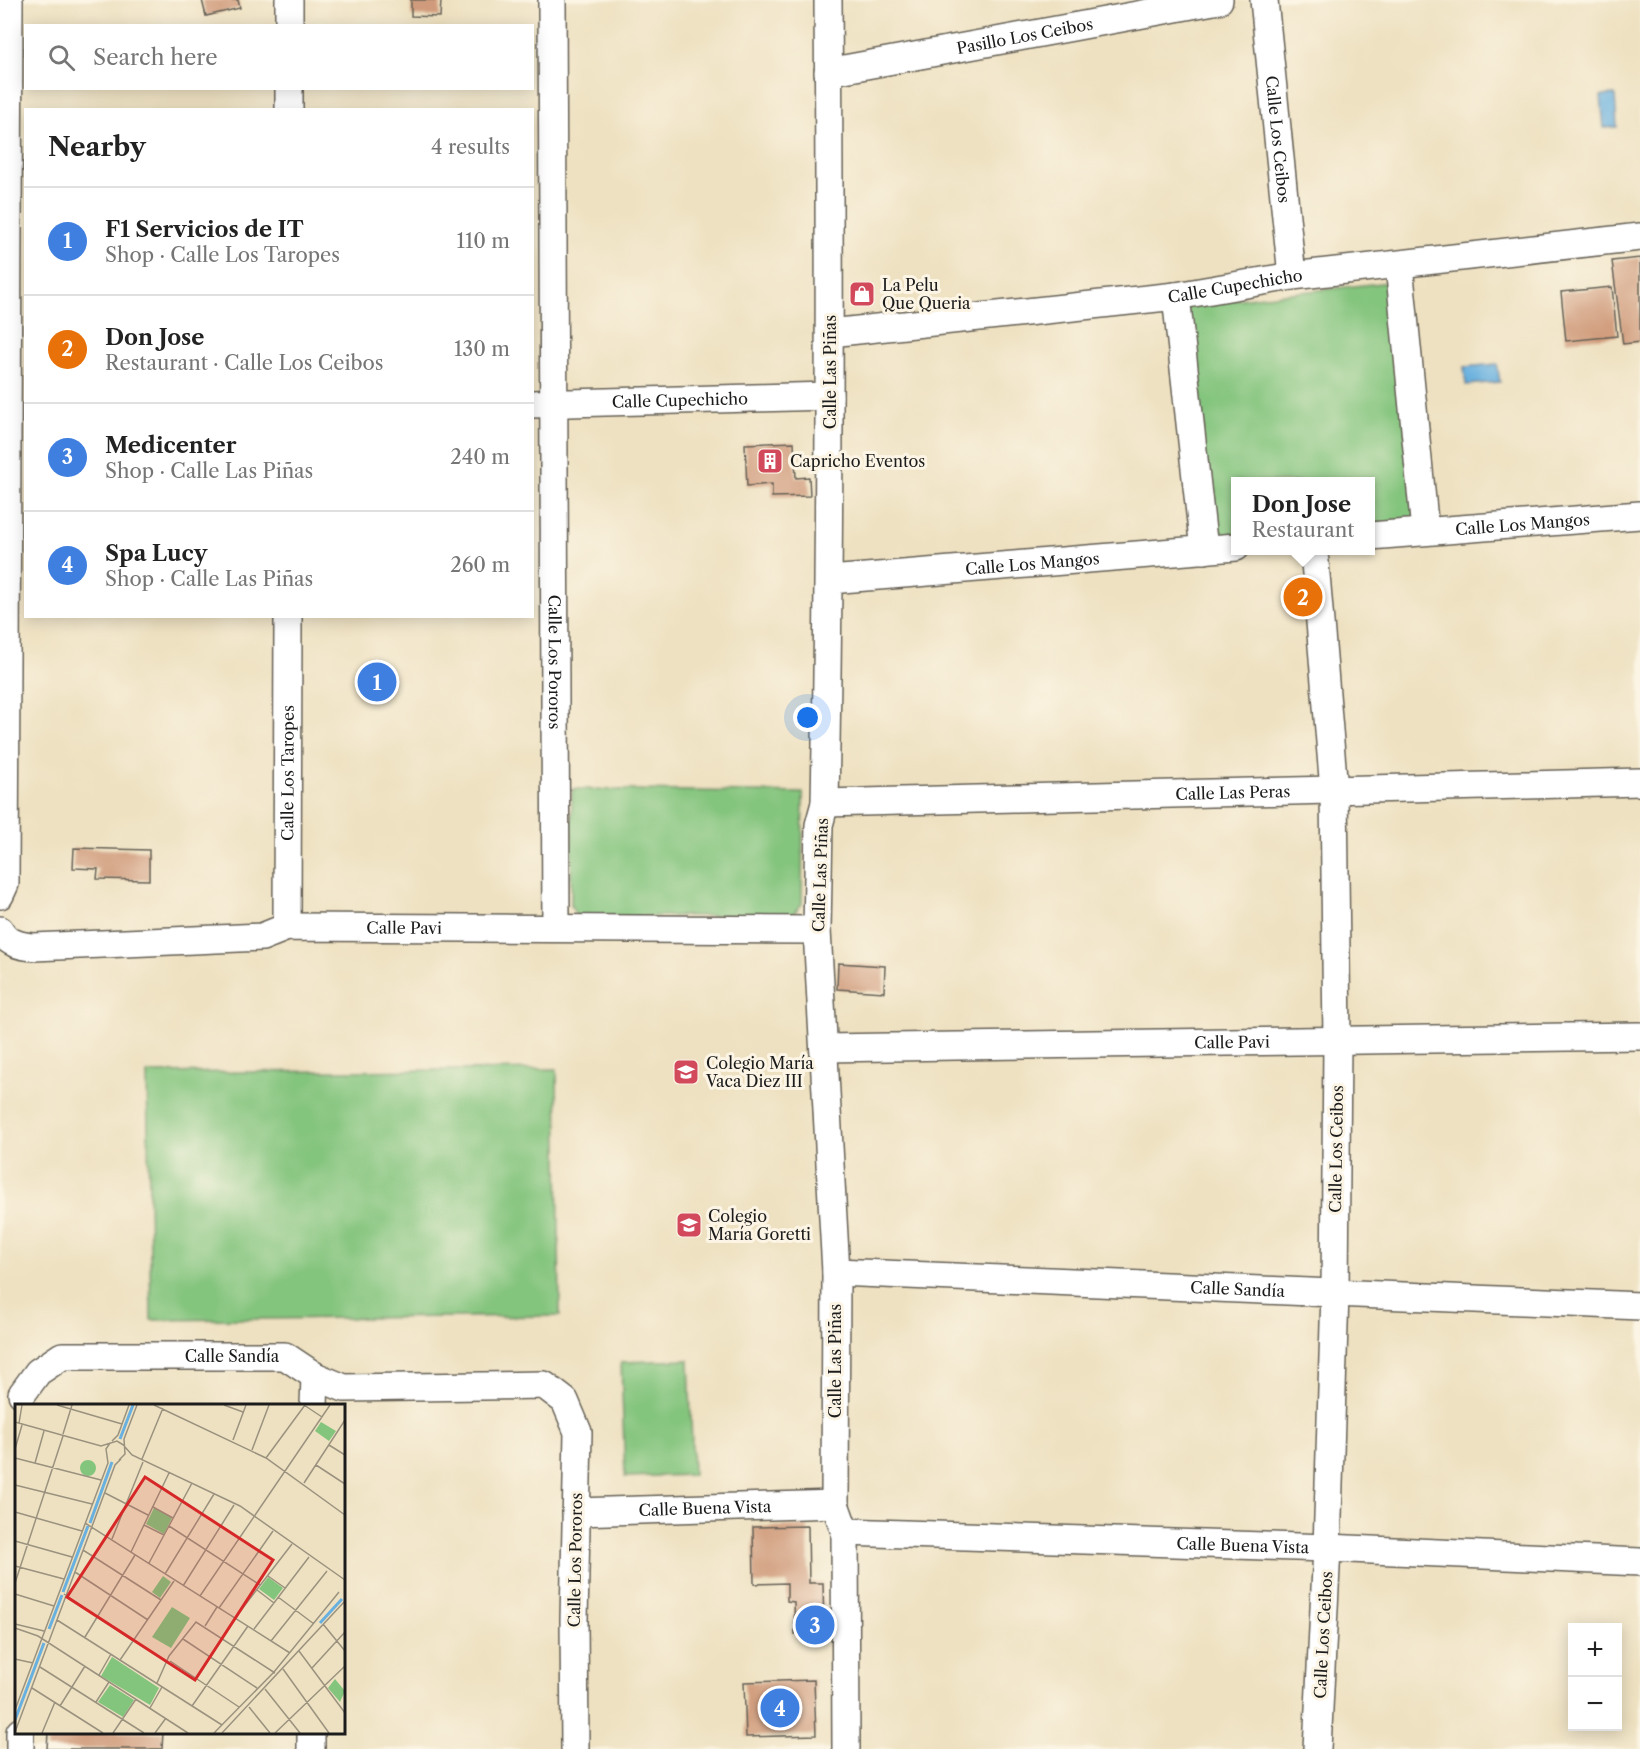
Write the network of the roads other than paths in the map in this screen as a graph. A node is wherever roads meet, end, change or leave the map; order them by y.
1 (9, 0) edge
2 (290, 0) edge
3 (552, 0) edge
4 (828, 0) edge
5 (1219, 0) edge
6 (1264, 0) edge
7 (289, 24) edge
8 (828, 72) junction
9 (289, 90) edge
10 (289, 108) edge
11 (1640, 237) edge
12 (1399, 264) junction
13 (1292, 276) junction
14 (1176, 296) junction
15 (830, 333) junction
16 (830, 396) junction
17 (543, 403) edge
18 (11, 416) edge
19 (1640, 514) edge
20 (1425, 531) junction
21 (1375, 536) edge
22 (1231, 547) edge
23 (1204, 550) junction
24 (1314, 555) edge
25 (829, 580) junction
26 (288, 618) edge
27 (1640, 782) edge
28 (1334, 790) junction
29 (825, 803) junction
30 (2, 889) edge
31 (288, 927) junction
32 (556, 928) junction
33 (0, 930) edge
34 (817, 930) junction
35 (1640, 1036) edge
36 (1338, 1041) junction
37 (824, 1048) junction
38 (836, 1272) junction
39 (1335, 1293) junction
40 (1640, 1306) edge
41 (315, 1377) junction
42 (544, 1385) joint
43 (15, 1398) edge
44 (314, 1404) edge
45 (835, 1504) junction
46 (576, 1512) junction
47 (845, 1532) junction
48 (1328, 1548) junction
49 (1640, 1562) edge
50 (312, 1734) edge
51 (311, 1749) edge
52 (574, 1749) edge
53 (846, 1749) edge
54 (1317, 1749) edge

1 - 18 street
2 - 7 street
3 - 17 street, Calle Los Pororos
4 - 8 street, Calle Las Piñas
5 - 8 street, Pasillo Los Ceibos
6 - 13 street, Calle Los Ceibos
8 - 15 street, Calle Las Piñas
9 - 10 street
11 - 12 street, Calle Cupechicho
12 - 13 street, Calle Cupechicho
12 - 20 street
13 - 14 street, Calle Cupechicho
14 - 15 street, Calle Cupechicho
14 - 23 street
15 - 16 street, Calle Las Piñas
16 - 17 street, Calle Cupechicho
16 - 25 street, Calle Las Piñas
17 - 32 street, Calle Los Pororos
18 - 30 street
19 - 20 street, Calle Los Mangos
20 - 21 street, Calle Los Mangos
22 - 23 street, Calle Los Mangos
23 - 25 street, Calle Los Mangos
24 - 28 street, Calle Los Ceibos
25 - 29 street, Calle Las Piñas
26 - 31 street, Calle Los Taropes
27 - 28 street, Calle Las Peras
28 - 29 street, Calle Las Peras
28 - 36 street, Calle Los Ceibos
29 - 34 street, Calle Las Piñas
31 - 32 street, Calle Pavi
31 - 33 street, Calle Pavi
32 - 34 street, Calle Pavi
34 - 37 street, Calle Las Piñas
35 - 36 street, Calle Pavi
36 - 37 street, Calle Pavi
36 - 39 street, Calle Los Ceibos
37 - 38 street, Calle Las Piñas
38 - 39 street, Calle Sandía
38 - 45 street, Calle Las Piñas
39 - 40 street, Calle Sandía
39 - 48 street, Calle Los Ceibos
41 - 42 street, Calle Sandía
41 - 43 street, Calle Sandía
41 - 44 street
42 - 46 street, Calle Los Pororos
45 - 46 street, Calle Buena Vista
45 - 47 street, Calle Las Piñas
46 - 52 street, Calle Los Pororos
47 - 48 street, Calle Buena Vista
47 - 53 street, Calle Las Piñas
48 - 49 street, Calle Buena Vista
48 - 54 street, Calle Los Ceibos
50 - 51 street

